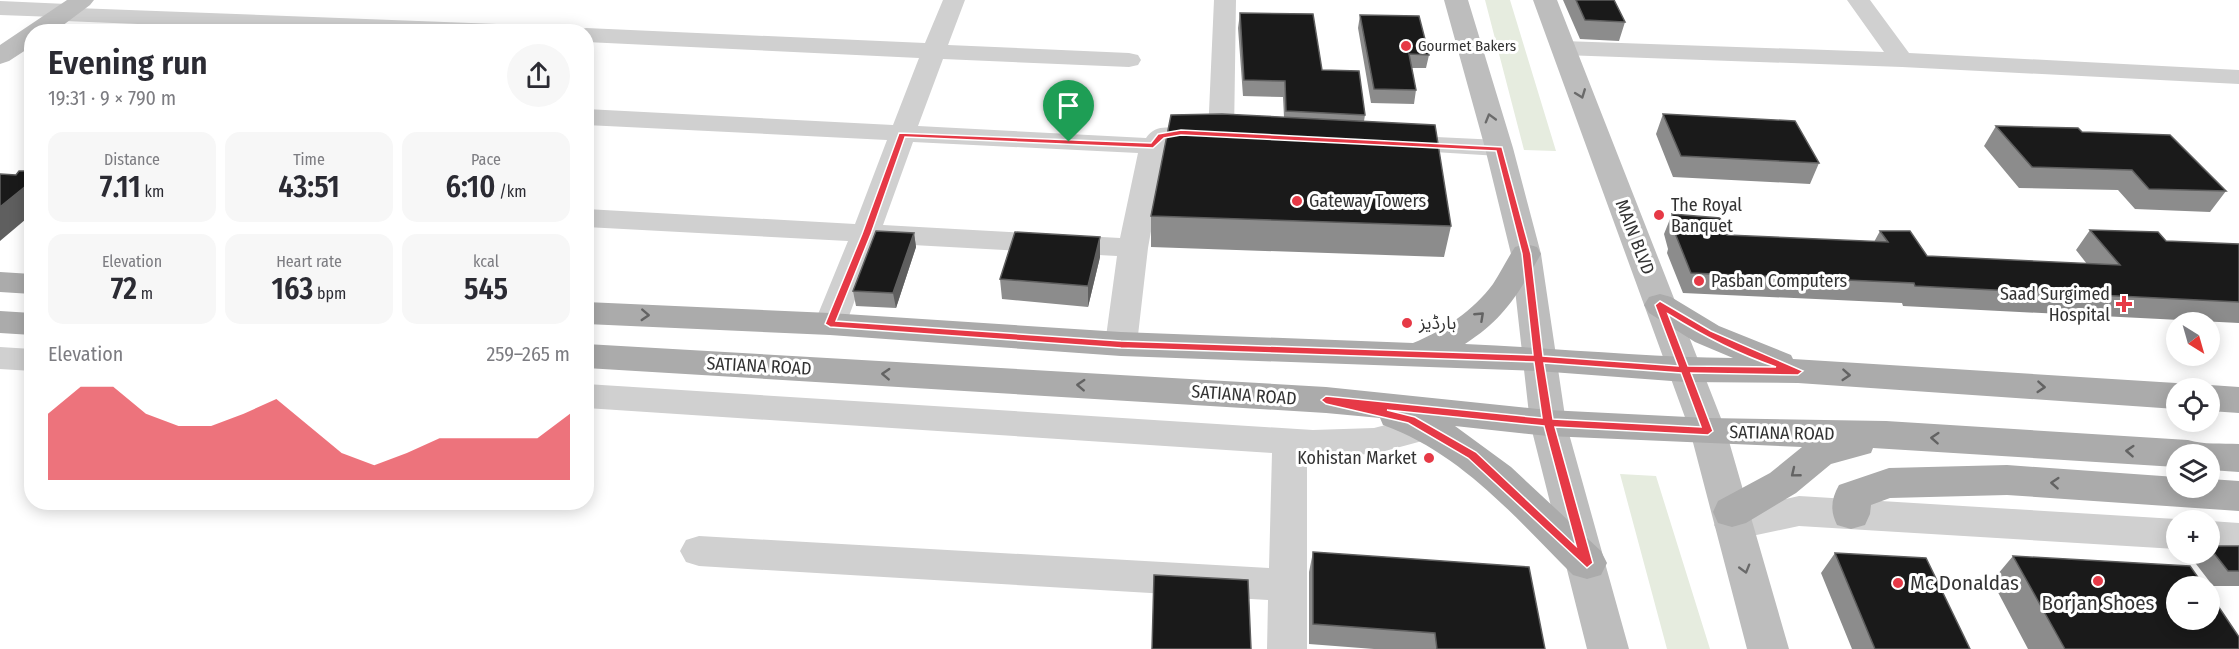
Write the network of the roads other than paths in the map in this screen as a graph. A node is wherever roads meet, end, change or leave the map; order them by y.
1 (954, 0) edge
2 (1225, 0) edge
3 (1456, 0) edge
4 (1545, 0) edge
5 (1858, 0) edge
6 (0, 8) edge
7 (71, 8) edge
8 (48, 24) edge
9 (253, 24) edge
10 (594, 34) edge
11 (24, 40) edge
12 (1563, 48) junction
13 (934, 51) junction
14 (0, 56) edge
15 (1129, 60) dead end
16 (1902, 60) junction
17 (2239, 77) edge
18 (594, 117) edge
19 (902, 135) junction
20 (1372, 142) edge
21 (1153, 146) junction
22 (1499, 148) junction
23 (594, 218) edge
24 (866, 234) junction
25 (1133, 248) junction
26 (1526, 254) junction
27 (0, 282) edge
28 (24, 284) edge
29 (1660, 305) junction
30 (594, 313) edge
31 (0, 322) edge
32 (24, 324) edge
33 (830, 324) junction
34 (1121, 344) junction
35 (594, 356) edge
36 (1413, 356) junction
37 (0, 358) edge
38 (1538, 359) junction
39 (24, 360) edge
40 (1685, 370) junction
41 (1798, 371) junction
42 (2166, 395) edge
43 (594, 397) edge
44 (2220, 399) edge
45 (1326, 400) junction
46 (2239, 400) edge
47 (1548, 423) junction
48 (1425, 428) junction
49 (1708, 431) junction
50 (1886, 435) junction
51 (1290, 442) junction
52 (2166, 453) edge
53 (2220, 457) edge
54 (2239, 458) edge
55 (2239, 496) edge
56 (1851, 514) junction
57 (1733, 518) junction
58 (2166, 533) edge
59 (2220, 537) edge
60 (2239, 538) edge
61 (699, 551) dead end
62 (1587, 563) junction
63 (1288, 585) junction
64 (1287, 649) edge
65 (1608, 649) edge
66 (1768, 649) edge

1 - 13 street
2 - 21 street
22 -> 3 main road
4 - 12 main road, MAIN BLVD
5 - 16 street
6 - 7 street
7 - 8 main road
7 - 9 street
10 - 13 street
11 - 14 main road
12 - 16 street
12 -> 29 main road, MAIN BLVD
13 - 15 street
13 - 19 street
16 - 17 street
18 - 19 street
19 - 21 street
19 - 24 street
20 - 22 street
21 - 25 street
22 - 26 main road
23 - 24 street
24 - 25 street
24 - 33 street
25 - 34 street
36 -> 26 main road
26 - 38 main road
27 - 28 main road
29 - 40 main road, MAIN BLVD
29 - 41 main road
30 -> 33 main road
31 - 32 main road
33 - 34 main road
34 - 36 main road
45 -> 35 main road, SATIANA ROAD
36 - 38 main road
37 - 39 street
38 - 40 main road
38 - 47 main road
40 - 41 main road
40 - 49 main road, MAIN BLVD
41 -> 42 main road
43 - 51 street
44 - 46 main road
45 - 47 main road, SATIANA ROAD
45 - 48 main road
47 - 49 main road, SATIANA ROAD
47 - 62 main road
48 - 51 street
48 - 62 main road
49 - 50 main road, SATIANA ROAD
49 - 57 main road, MAIN BLVD
52 -> 50 main road, SATIANA ROAD
50 -> 57 main road
51 - 63 street
53 - 54 main road
55 -> 56 main road
56 - 57 street
56 - 58 street
57 -> 66 main road, MAIN BLVD
59 - 60 street
61 - 63 street
62 - 65 main road
63 - 64 street

